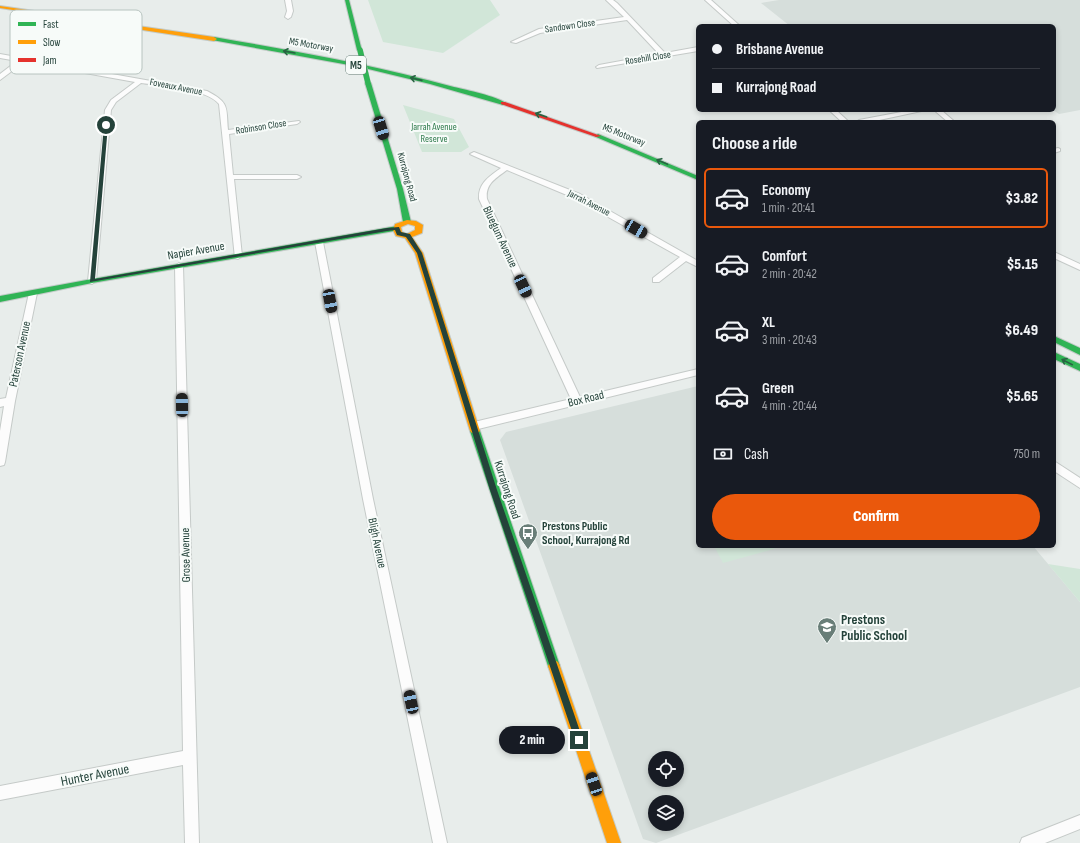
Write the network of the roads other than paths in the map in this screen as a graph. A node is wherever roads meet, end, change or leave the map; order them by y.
1 (0, 0) edge
2 (288, 0) edge
3 (347, 0) edge
4 (609, 0) edge
5 (708, 0) edge
6 (0, 7) edge
7 (19, 10) edge
8 (68, 10) edge
9 (288, 17) dead end
10 (628, 18) junction
11 (142, 21) edge
12 (735, 24) edge
13 (142, 29) edge
14 (514, 42) dead end
15 (696, 50) edge
16 (664, 55) junction
17 (0, 56) edge
18 (10, 57) edge
19 (599, 67) dead end
20 (10, 69) edge
21 (108, 74) edge
22 (444, 76) dead end
23 (0, 78) edge
24 (141, 80) junction
25 (834, 112) edge
26 (912, 112) edge
27 (940, 112) edge
28 (844, 120) edge
29 (870, 120) edge
30 (950, 120) edge
31 (297, 122) dead end
32 (225, 133) junction
33 (474, 154) dead end
34 (507, 167) junction
35 (231, 177) junction
36 (297, 177) dead end
37 (696, 177) edge
38 (406, 222) junction
39 (397, 228) junction
40 (408, 236) junction
41 (319, 242) junction
42 (238, 256) junction
43 (1056, 256) edge
44 (685, 257) junction
45 (696, 263) edge
46 (179, 266) junction
47 (1080, 267) edge
48 (656, 280) dead end
49 (92, 281) junction
50 (33, 293) junction
51 (0, 299) edge
52 (1056, 336) edge
53 (1056, 340) edge
54 (1080, 348) edge
55 (1080, 352) edge
56 (1056, 356) edge
57 (1080, 368) edge
58 (696, 372) edge
59 (10, 401) junction
60 (577, 401) junction
61 (0, 403) edge
62 (474, 426) junction
63 (0, 462) edge
64 (1056, 466) edge
65 (1080, 484) edge
66 (190, 757) junction
67 (0, 793) edge
68 (1080, 822) edge
69 (192, 843) edge
70 (440, 843) edge
71 (614, 843) edge
72 (1027, 843) edge

1 - 8 main road, M5 Motorway / M5
2 - 9 street
3 - 38 main road, Kurrajong Road, bridge
4 - 10 street
5 - 12 street
7 -> 6 main road, M5 Motorway / M5
10 - 14 street, Sandown Close
10 - 16 street
11 - 22 main road, M5 Motorway / M5
37 -> 13 main road, M5 Motorway / M5
15 - 16 street, Rosehill Close
16 - 19 street, Rosehill Close
17 - 18 street, Foveaux Avenue
20 - 23 street
21 - 24 street, Foveaux Avenue
24 - 32 street, Foveaux Avenue
24 - 49 street
25 - 28 street
26 - 29 street
27 - 30 street
31 - 32 street, Robinson Close
32 - 35 street, Foveaux Avenue
33 - 34 street, Jarrah Avenue
34 - 44 street, Jarrah Avenue
34 - 60 street, Bluegum Avenue
35 - 36 street
35 - 42 street, Foveaux Avenue
38 - 39 main road
38 - 40 main road
39 - 40 main road
39 - 41 main road, Napier Avenue
40 - 62 main road, Kurrajong Road
41 - 42 main road, Napier Avenue
41 - 70 street, Bligh Avenue
42 - 46 main road, Napier Avenue
43 - 47 street
44 - 45 street, Jarrah Avenue
44 - 48 street
46 - 49 main road, Napier Avenue
46 - 66 street, Grose Avenue
49 - 50 main road, Napier Avenue
50 - 51 main road, Napier Avenue
50 - 59 street, Paterson Avenue
52 - 54 main road
53 - 55 main road
57 -> 56 main road
58 - 60 street, Box Road
59 - 61 street
59 - 63 street, Paterson Avenue
60 - 62 street, Box Road
62 - 71 main road, Kurrajong Road
64 - 65 street
66 - 67 street, Hunter Avenue
66 - 69 street, Grose Avenue
68 - 72 street

